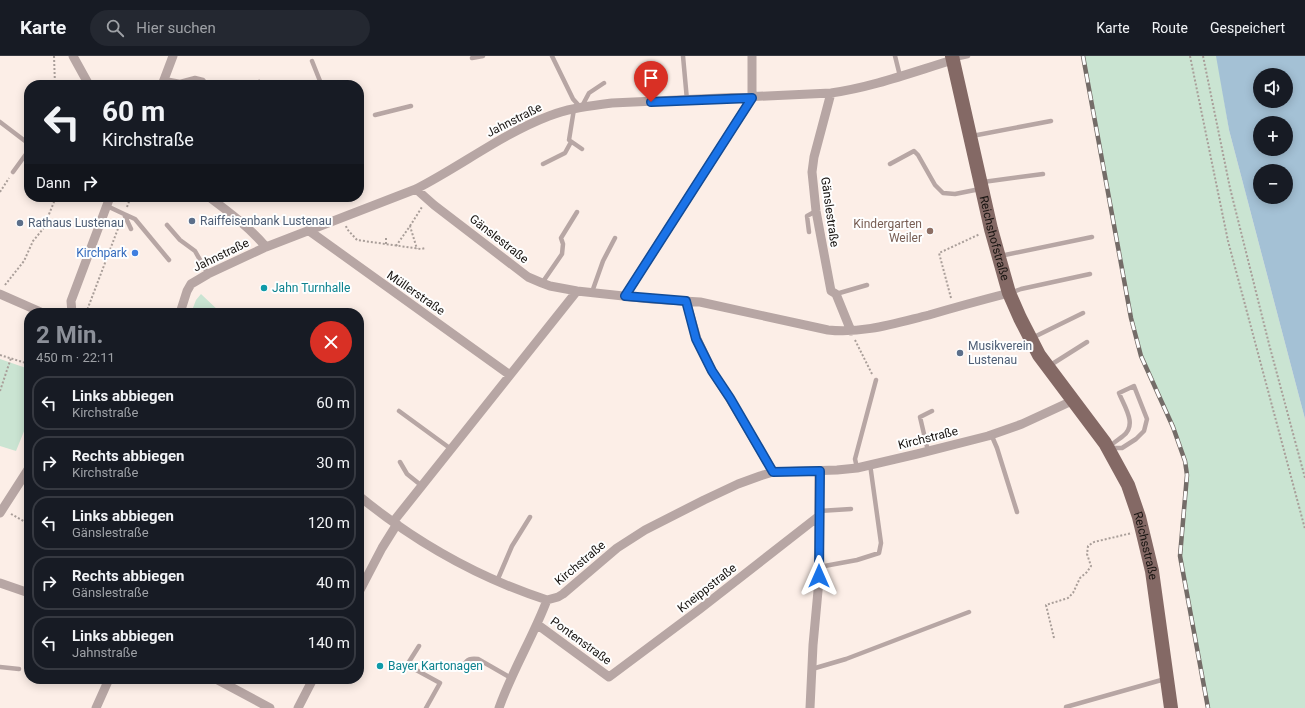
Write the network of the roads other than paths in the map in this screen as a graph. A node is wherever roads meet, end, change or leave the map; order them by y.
1 (73, 56) edge
2 (173, 56) edge
3 (483, 56) edge
4 (552, 56) edge
5 (684, 56) edge
6 (752, 56) edge
7 (895, 56) edge
8 (968, 56) edge
9 (472, 58) dead end
10 (952, 58) edge
11 (312, 61) dead end
12 (900, 76) junction
13 (86, 80) edge
14 (164, 80) edge
15 (188, 80) edge
16 (203, 80) edge
17 (319, 80) edge
18 (604, 83) dead end
19 (831, 93) junction
20 (752, 98) junction
21 (687, 100) junction
22 (411, 106) dead end
23 (577, 108) junction
24 (375, 115) dead end
25 (1051, 121) dead end
26 (0, 122) edge
27 (970, 137) junction
28 (24, 140) edge
29 (571, 142) junction
30 (582, 149) dead end
31 (24, 157) edge
32 (543, 164) dead end
33 (890, 164) dead end
34 (13, 172) road end
35 (1043, 174) dead end
36 (981, 185) junction
37 (416, 188) junction
38 (108, 202) edge
39 (215, 202) edge
40 (107, 206) junction
41 (816, 211) junction
42 (577, 212) dead end
43 (124, 214) junction
44 (167, 225) dead end
45 (132, 229) dead end
46 (308, 230) junction
47 (809, 232) dead end
48 (1092, 237) dead end
49 (615, 238) dead end
50 (266, 247) junction
51 (999, 257) junction
52 (169, 260) dead end
53 (208, 274) junction
54 (1090, 274) dead end
55 (542, 283) junction
56 (866, 284) dead end
57 (577, 290) junction
58 (1, 292) edge
59 (592, 292) junction
60 (1009, 293) junction
61 (836, 294) junction
62 (625, 296) junction
63 (686, 301) junction
64 (32, 308) edge
65 (72, 308) edge
66 (182, 308) edge
67 (1083, 313) dead end
68 (851, 331) junction
69 (1031, 339) junction
70 (1087, 342) dead end
71 (1048, 366) junction
72 (510, 375) junction
73 (876, 380) road end
74 (1074, 400) junction
75 (399, 411) dead end
76 (932, 411) dead end
77 (991, 434) junction
78 (1108, 448) junction
79 (451, 449) junction
80 (928, 451) junction
81 (400, 462) dead end
82 (856, 463) junction
83 (870, 464) junction
84 (820, 471) junction
85 (773, 472) junction
86 (24, 476) edge
87 (422, 486) junction
88 (364, 502) edge
89 (851, 509) dead end
90 (1017, 512) dead end
91 (0, 513) edge
92 (819, 513) junction
93 (530, 517) dead end
94 (395, 523) junction
95 (819, 567) junction
96 (497, 580) junction
97 (364, 582) edge
98 (0, 583) edge
99 (24, 591) edge
100 (547, 600) junction
101 (969, 612) dead end
102 (538, 625) junction
103 (419, 646) dead end
104 (464, 664) dead end
105 (0, 667) edge
106 (19, 669) dead end
107 (812, 669) junction
108 (609, 677) joint
109 (511, 678) junction
110 (1167, 679) junction
111 (107, 684) edge
112 (225, 684) edge
113 (310, 684) edge
114 (97, 708) edge
115 (270, 708) edge
116 (298, 708) edge
117 (426, 708) edge
118 (499, 708) edge
119 (810, 708) edge
120 (1066, 708) edge
121 (1171, 708) edge

1 - 13 street
2 - 14 street
3 - 9 lane
4 - 23 lane
5 - 21 lane
6 - 20 street
7 - 12 lane
8 - 10 lane
10 - 12 street, Jahnstraße
10 - 27 main road, Reichshofstraße
11 - 17 lane
12 - 19 street, Jahnstraße
15 - 16 lane
18 - 23 lane
19 - 20 street, Jahnstraße
19 - 41 street, Gänslestraße
20 - 21 street, Jahnstraße
20 - 62 street
21 - 23 street, Jahnstraße
22 - 24 lane
23 - 29 lane
23 - 37 street, Jahnstraße
25 - 27 lane
26 - 28 lane
27 - 36 main road, Reichshofstraße
29 - 30 lane
29 - 32 lane
31 - 34 lane
33 - 36 lane
35 - 36 lane
36 - 51 main road, Reichshofstraße
37 - 46 street, Jahnstraße
37 - 55 street, Gänslestraße
38 - 40 street
39 - 50 street
40 - 43 lane
40 - 65 street
41 - 47 lane
41 - 61 street, Gänslestraße
42 - 55 lane
43 - 45 lane
43 - 52 lane
44 - 53 lane
46 - 50 street, Jahnstraße
46 - 72 street, Müllerstraße
48 - 51 lane
49 - 59 lane
50 - 53 street, Jahnstraße
51 - 60 main road, Reichshofstraße
53 - 66 street, Jahnstraße
54 - 60 lane
55 - 57 street, Gänslestraße
56 - 61 lane
57 - 59 street, Gänslestraße
57 - 72 street
58 - 64 street
59 - 62 street, Gänslestraße
60 - 68 street, Gänslestraße
60 - 69 main road, Reichshofstraße
61 - 68 street, Gänslestraße
62 - 63 street, Gänslestraße
63 - 68 street, Gänslestraße
63 - 85 street
67 - 69 lane
69 - 71 main road, Reichshofstraße
70 - 71 lane
71 - 74 main road, Reichshofstraße
72 - 79 street
73 - 82 lane
74 - 77 street, Kirchstraße
74 - 78 main road, Reichsstraße
75 - 79 lane
76 - 80 lane
77 - 80 street, Kirchstraße
77 - 90 lane
78 - 78 lane
78 - 110 main road, Reichsstraße
79 - 87 street
80 - 83 street, Kirchstraße
81 - 87 lane
82 - 83 street, Kirchstraße
82 - 84 street, Kirchstraße
83 - 95 lane
84 - 85 street, Kirchstraße
84 - 92 street
85 - 100 street, Kirchstraße
86 - 91 street
87 - 94 street
88 - 94 street
89 - 92 lane
92 - 95 street
92 - 108 street, Kneippstraße
93 - 96 lane
94 - 96 street
94 - 97 street
95 - 107 street
96 - 100 street
98 - 99 street
100 - 102 street, Pontenstraße
101 - 107 lane
102 - 108 street, Pontenstraße
102 - 109 street, Pontenstraße
103 - 117 lane
104 - 109 lane
105 - 106 lane
107 - 119 street
109 - 118 street, Pontenstraße
110 - 120 lane
110 - 121 main road, Reichsstraße
111 - 114 street
112 - 115 street
113 - 116 street

